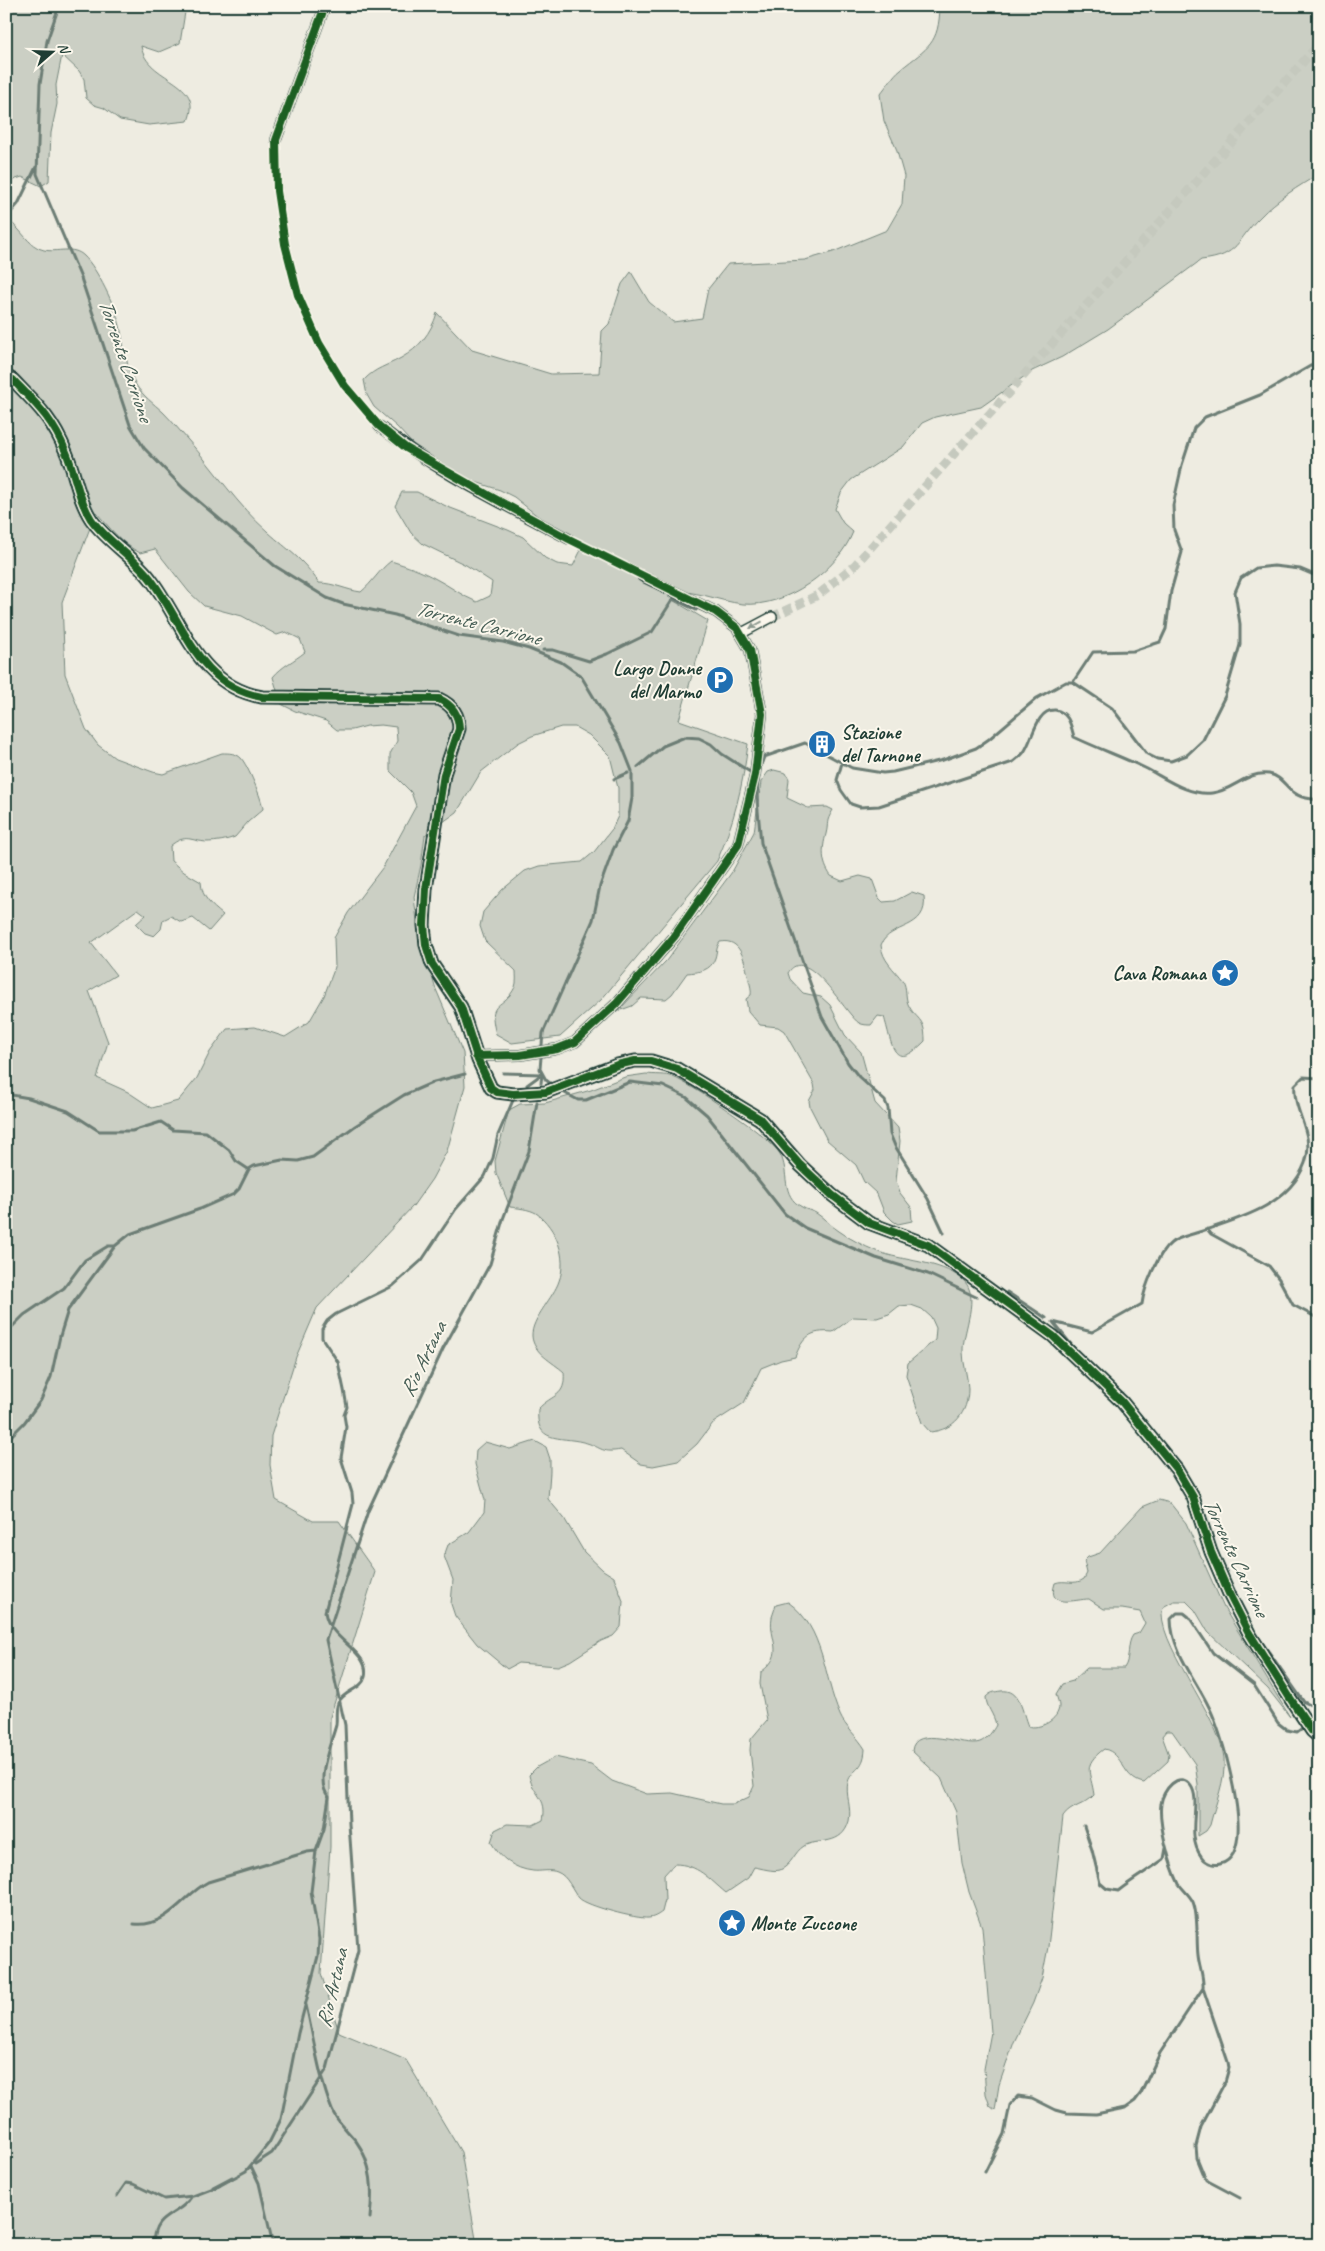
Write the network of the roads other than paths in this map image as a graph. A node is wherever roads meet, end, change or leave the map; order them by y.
1 (326, 6) edge
2 (276, 140) tunnel mouth
3 (6, 376) edge
4 (379, 426) tunnel mouth
5 (568, 539) tunnel mouth
6 (642, 576) tunnel mouth
7 (772, 617) tunnel mouth
8 (740, 634) junction
9 (476, 1056) junction
10 (1319, 1737) edge

1 - 2 street
3 - 9 street
4 - 5 street
6 - 8 street
7 -> 8 street
8 - 9 street
9 - 10 street

